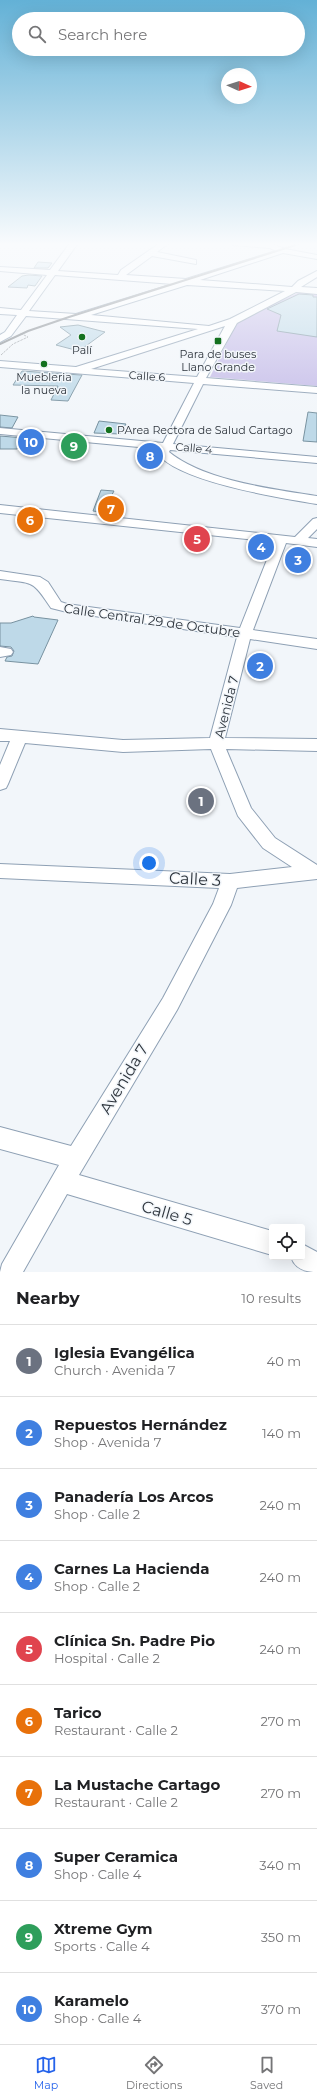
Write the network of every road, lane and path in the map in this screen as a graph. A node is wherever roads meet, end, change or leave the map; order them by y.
1 (31, 302) edge
2 (123, 302) edge
3 (269, 302) edge
4 (0, 311) edge
5 (23, 313) junction
6 (77, 317) junction
7 (233, 320) junction
8 (213, 328) junction
9 (0, 339) edge
10 (13, 344) dead end
11 (0, 356) edge
12 (0, 364) edge
13 (73, 371) junction
14 (200, 380) junction
15 (317, 390) edge
16 (0, 431) edge
17 (166, 445) junction
18 (317, 460) edge
19 (317, 500) edge
20 (0, 510) edge
21 (317, 522) edge
22 (281, 539) junction
23 (298, 541) junction
24 (317, 543) edge
25 (0, 575) edge
26 (245, 633) junction
27 (317, 644) edge
28 (0, 736) edge
29 (19, 738) junction
30 (216, 743) junction
31 (317, 745) edge
32 (0, 784) edge
33 (0, 871) edge
34 (314, 872) edge
35 (230, 881) junction
36 (0, 1138) edge
37 (76, 1159) junction
38 (62, 1181) junction
39 (269, 1242) edge
40 (305, 1258) edge
41 (317, 1265) edge
42 (10, 1272) edge

1 - 5 street
2 - 6 street
3 - 7 street
4 - 5 street
5 - 6 street
5 - 9 street
6 - 8 street
7 - 8 street
7 - 14 street
8 - 13 street
10 - 11 path
12 - 13 street, Calle 6
13 - 14 street, Calle 6
14 - 15 street, Calle 6
14 - 17 street
16 - 17 street, Calle 4
17 - 18 street, Calle 4
17 - 19 street
20 - 22 street
21 - 23 street
22 - 23 street
22 - 26 street, Avenida 7
23 - 24 street
25 - 26 street, Calle Central 29 de Octubre
26 - 27 street, Calle Central 29 de Octubre
26 - 30 street, Avenida 7
28 - 29 street
29 - 30 street
29 - 32 street
30 - 31 street
30 - 34 street, Avenida 7
33 - 35 street, Calle 3
34 - 35 street, Calle 3
35 - 37 street, Avenida 7
36 - 37 street
37 - 38 street, Avenida 7
38 - 39 street, Calle 5
38 - 42 street, Avenida 7
40 - 41 street

